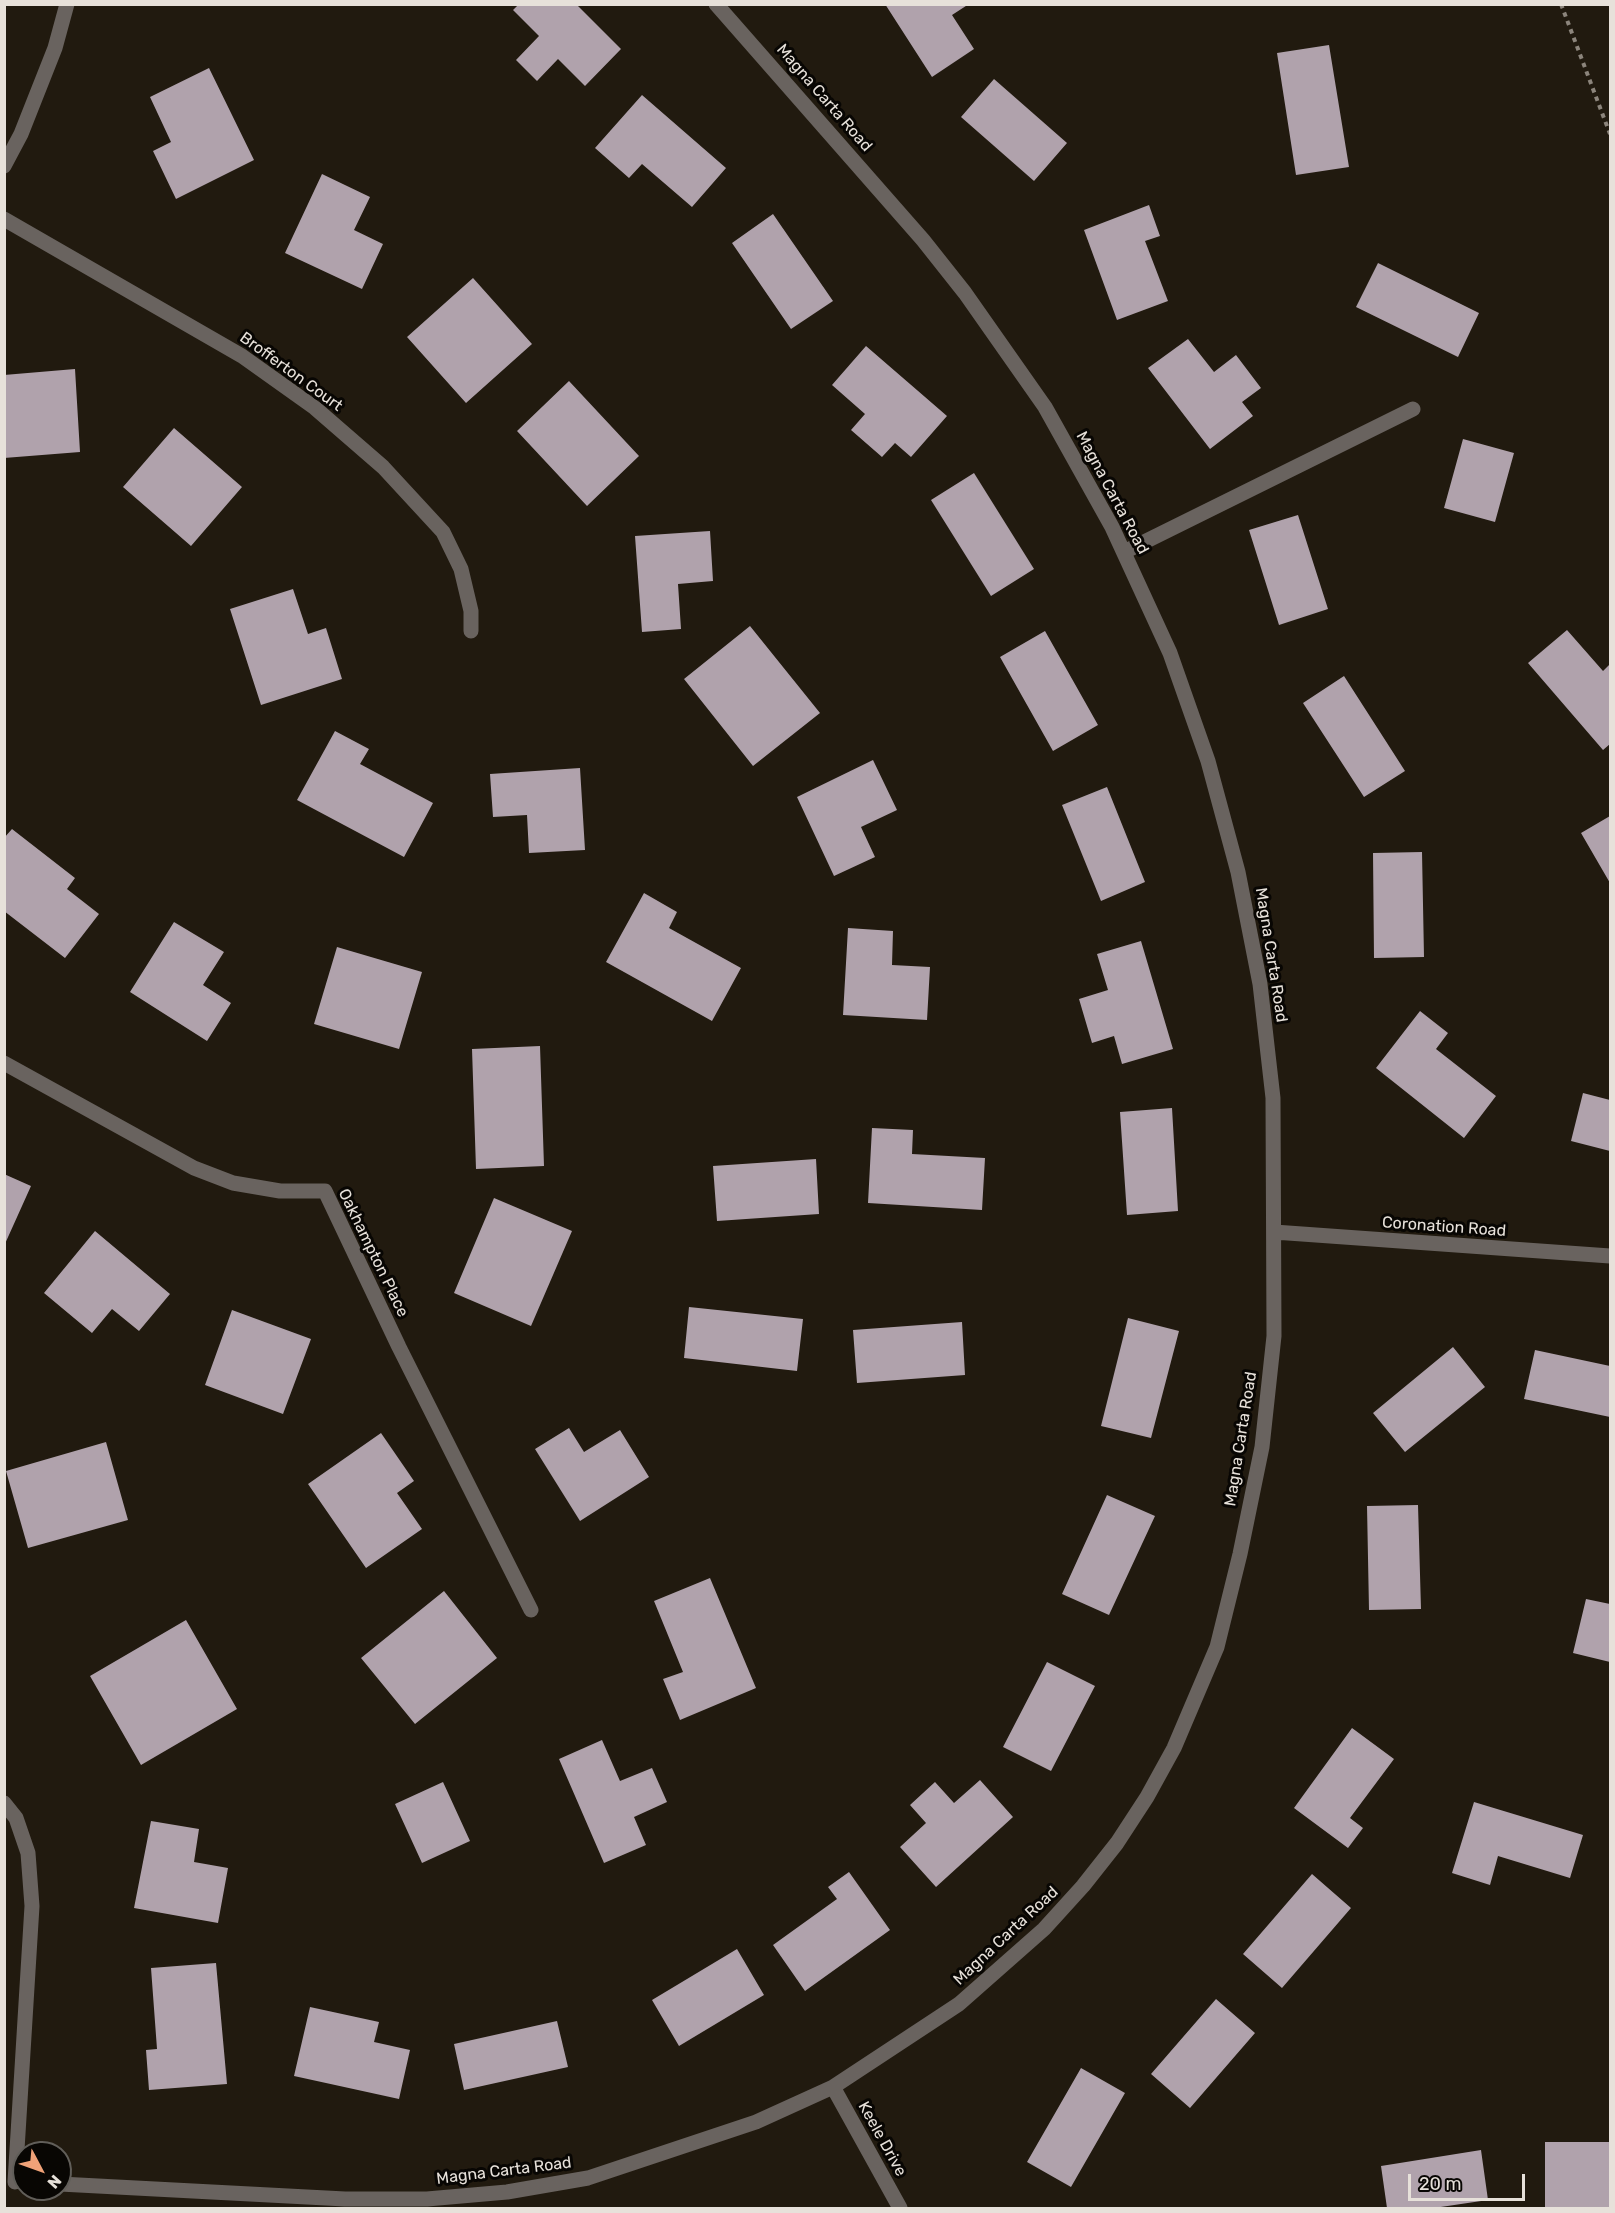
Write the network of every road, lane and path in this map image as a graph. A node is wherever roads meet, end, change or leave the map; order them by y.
1 (68, 4) edge
2 (716, 4) edge
3 (1561, 4) edge
4 (1611, 134) edge
5 (4, 166) edge
6 (4, 219) edge
7 (1413, 410) dead end
8 (1124, 552) junction
9 (471, 631) dead end
10 (4, 1063) edge
11 (1274, 1232) junction
12 (1611, 1256) edge
13 (531, 1610) dead end
14 (4, 1803) edge
15 (833, 2087) junction
16 (18, 2141) edge
17 (72, 2185) edge
18 (900, 2208) edge

1 - 5 street
2 - 8 street, Magna Carta Road
3 - 4 path
6 - 9 street, Brofferton Court
7 - 8 street
8 - 11 street, Magna Carta Road
10 - 13 street, Oakhampton Place
11 - 12 street, Coronation Road
11 - 15 street, Magna Carta Road
14 - 16 street
15 - 17 street, Magna Carta Road
15 - 18 street, Keele Drive

